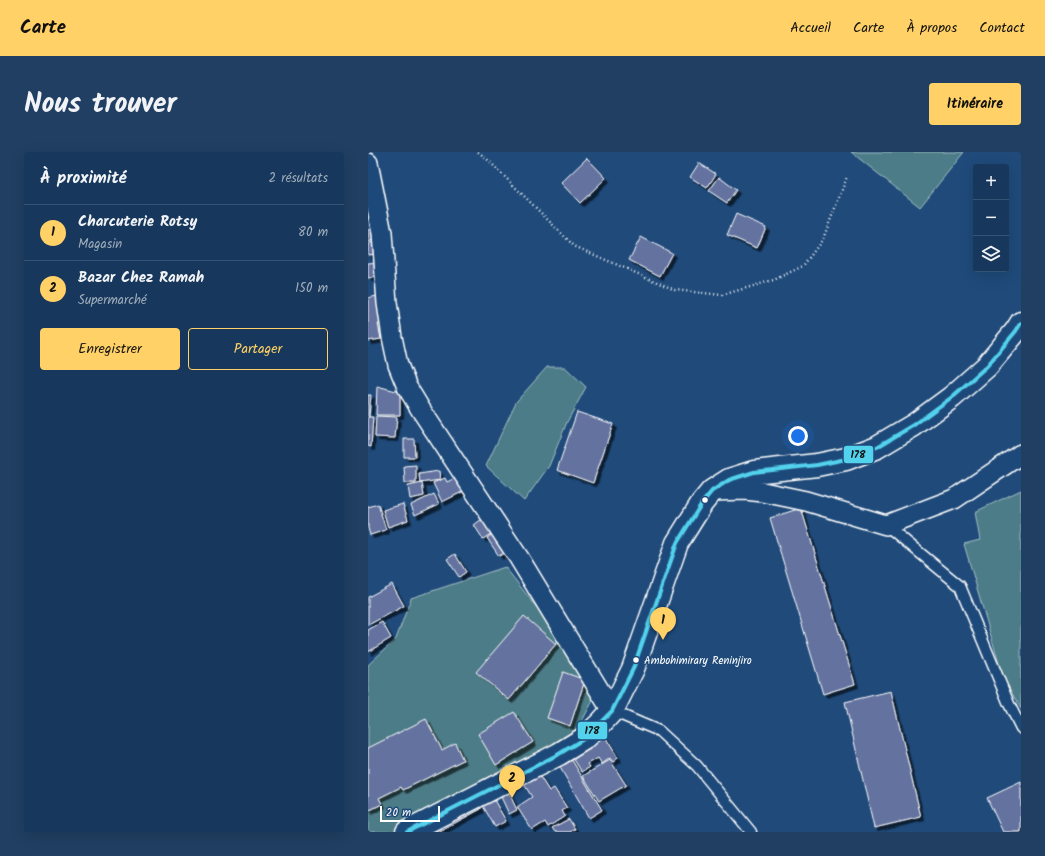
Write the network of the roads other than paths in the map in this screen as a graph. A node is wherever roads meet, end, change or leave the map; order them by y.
1 (368, 163) edge
2 (1021, 323) edge
3 (1021, 454) edge
4 (712, 491) junction
5 (886, 525) junction
6 (612, 712) junction
7 (1021, 728) edge
8 (407, 832) edge
9 (751, 832) edge

1 - 6 street
2 - 4 street
3 - 5 street
4 - 5 street
4 - 6 street
5 - 7 lane
6 - 8 street
6 - 9 lane

